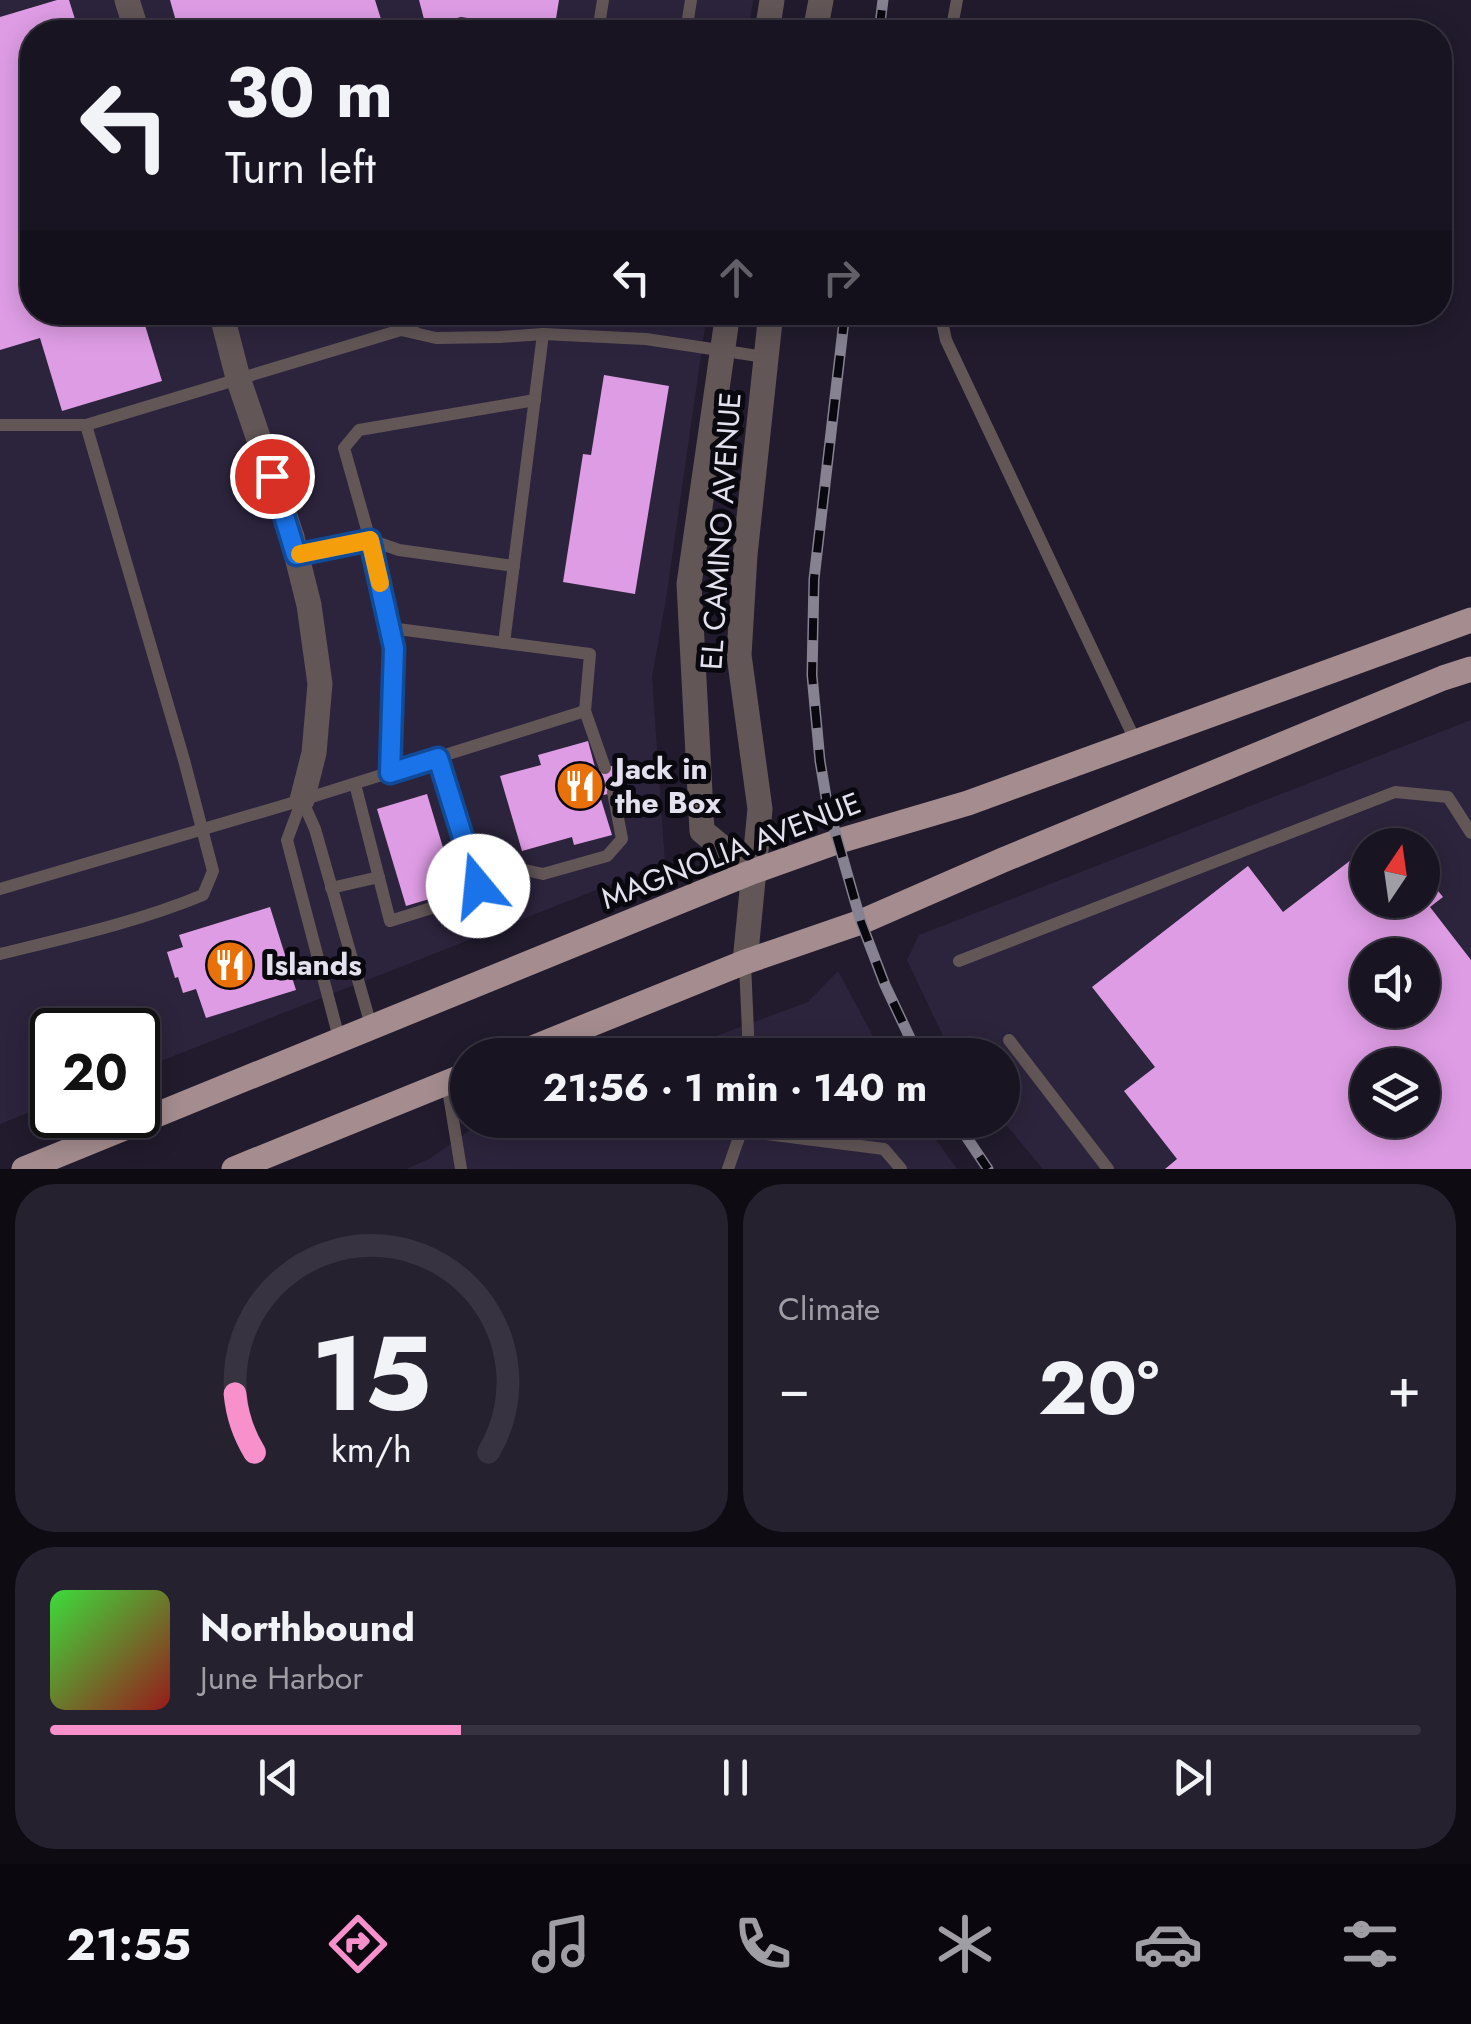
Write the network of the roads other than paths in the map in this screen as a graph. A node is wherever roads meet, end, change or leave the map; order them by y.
1 (224, 325) edge
2 (410, 325) edge
3 (726, 325) edge
4 (770, 325) edge
5 (943, 325) edge
6 (400, 330) junction
7 (543, 334) junction
8 (723, 350) junction
9 (766, 356) junction
10 (238, 378) junction
11 (535, 400) junction
12 (86, 424) junction
13 (0, 425) edge
14 (370, 540) junction
15 (296, 555) junction
16 (514, 566) junction
17 (1471, 620) edge
18 (390, 628) junction
19 (504, 643) junction
20 (1471, 669) edge
21 (585, 712) junction
22 (1136, 742) junction
23 (438, 758) junction
24 (605, 768) dead end
25 (390, 773) junction
26 (356, 784) junction
27 (613, 792) dead end
28 (302, 800) junction
29 (202, 830) junction
30 (1471, 833) edge
31 (752, 872) junction
32 (379, 876) junction
33 (478, 886) junction
34 (331, 888) junction
35 (0, 889) edge
36 (0, 954) edge
37 (745, 962) junction
38 (959, 962) dead end
39 (372, 1028) junction
40 (557, 1038) edge
41 (747, 1038) edge
42 (340, 1042) junction
43 (1020, 1054) edge
44 (450, 1081) edge
45 (460, 1138) edge
46 (740, 1138) edge
47 (817, 1138) edge
48 (24, 1169) edge
49 (234, 1169) edge
50 (461, 1169) edge
51 (728, 1169) edge
52 (901, 1169) edge
53 (1108, 1169) edge

1 - 10 street
2 - 6 lane
3 - 8 street, EL CAMINO AVENUE
4 - 9 street, EL CAMINO AVENUE
5 - 22 lane
6 - 7 lane
6 - 10 lane
7 - 8 lane
7 - 11 lane
8 - 9 lane
8 - 31 street, EL CAMINO AVENUE
9 - 31 street, EL CAMINO AVENUE
10 - 12 lane
10 - 15 street
11 - 14 lane
11 - 16 lane
12 - 13 lane
12 - 29 lane
14 - 15 lane
14 - 16 lane
14 - 18 lane
15 - 28 street
16 - 19 lane
17 - 22 main road, MAGNOLIA AVENUE
18 - 19 lane
18 - 25 lane
19 - 21 lane
20 - 37 main road
21 - 23 lane
21 - 24 lane
22 - 31 main road, MAGNOLIA AVENUE
23 - 25 lane
23 - 33 lane
25 - 26 lane
26 - 28 lane
26 - 32 lane
27 - 33 lane
28 - 29 lane
28 - 34 lane
28 - 42 lane
29 - 35 lane
29 - 36 lane
30 - 38 lane
31 - 37 street, EL CAMINO AVENUE
31 - 39 main road, MAGNOLIA AVENUE
32 - 33 lane
32 - 34 lane
34 - 39 lane
37 - 40 main road
37 - 41 lane
39 - 42 main road, MAGNOLIA AVENUE
42 - 48 main road, MAGNOLIA AVENUE
43 - 53 lane
44 - 49 main road
45 - 50 lane
46 - 51 lane
47 - 52 lane

